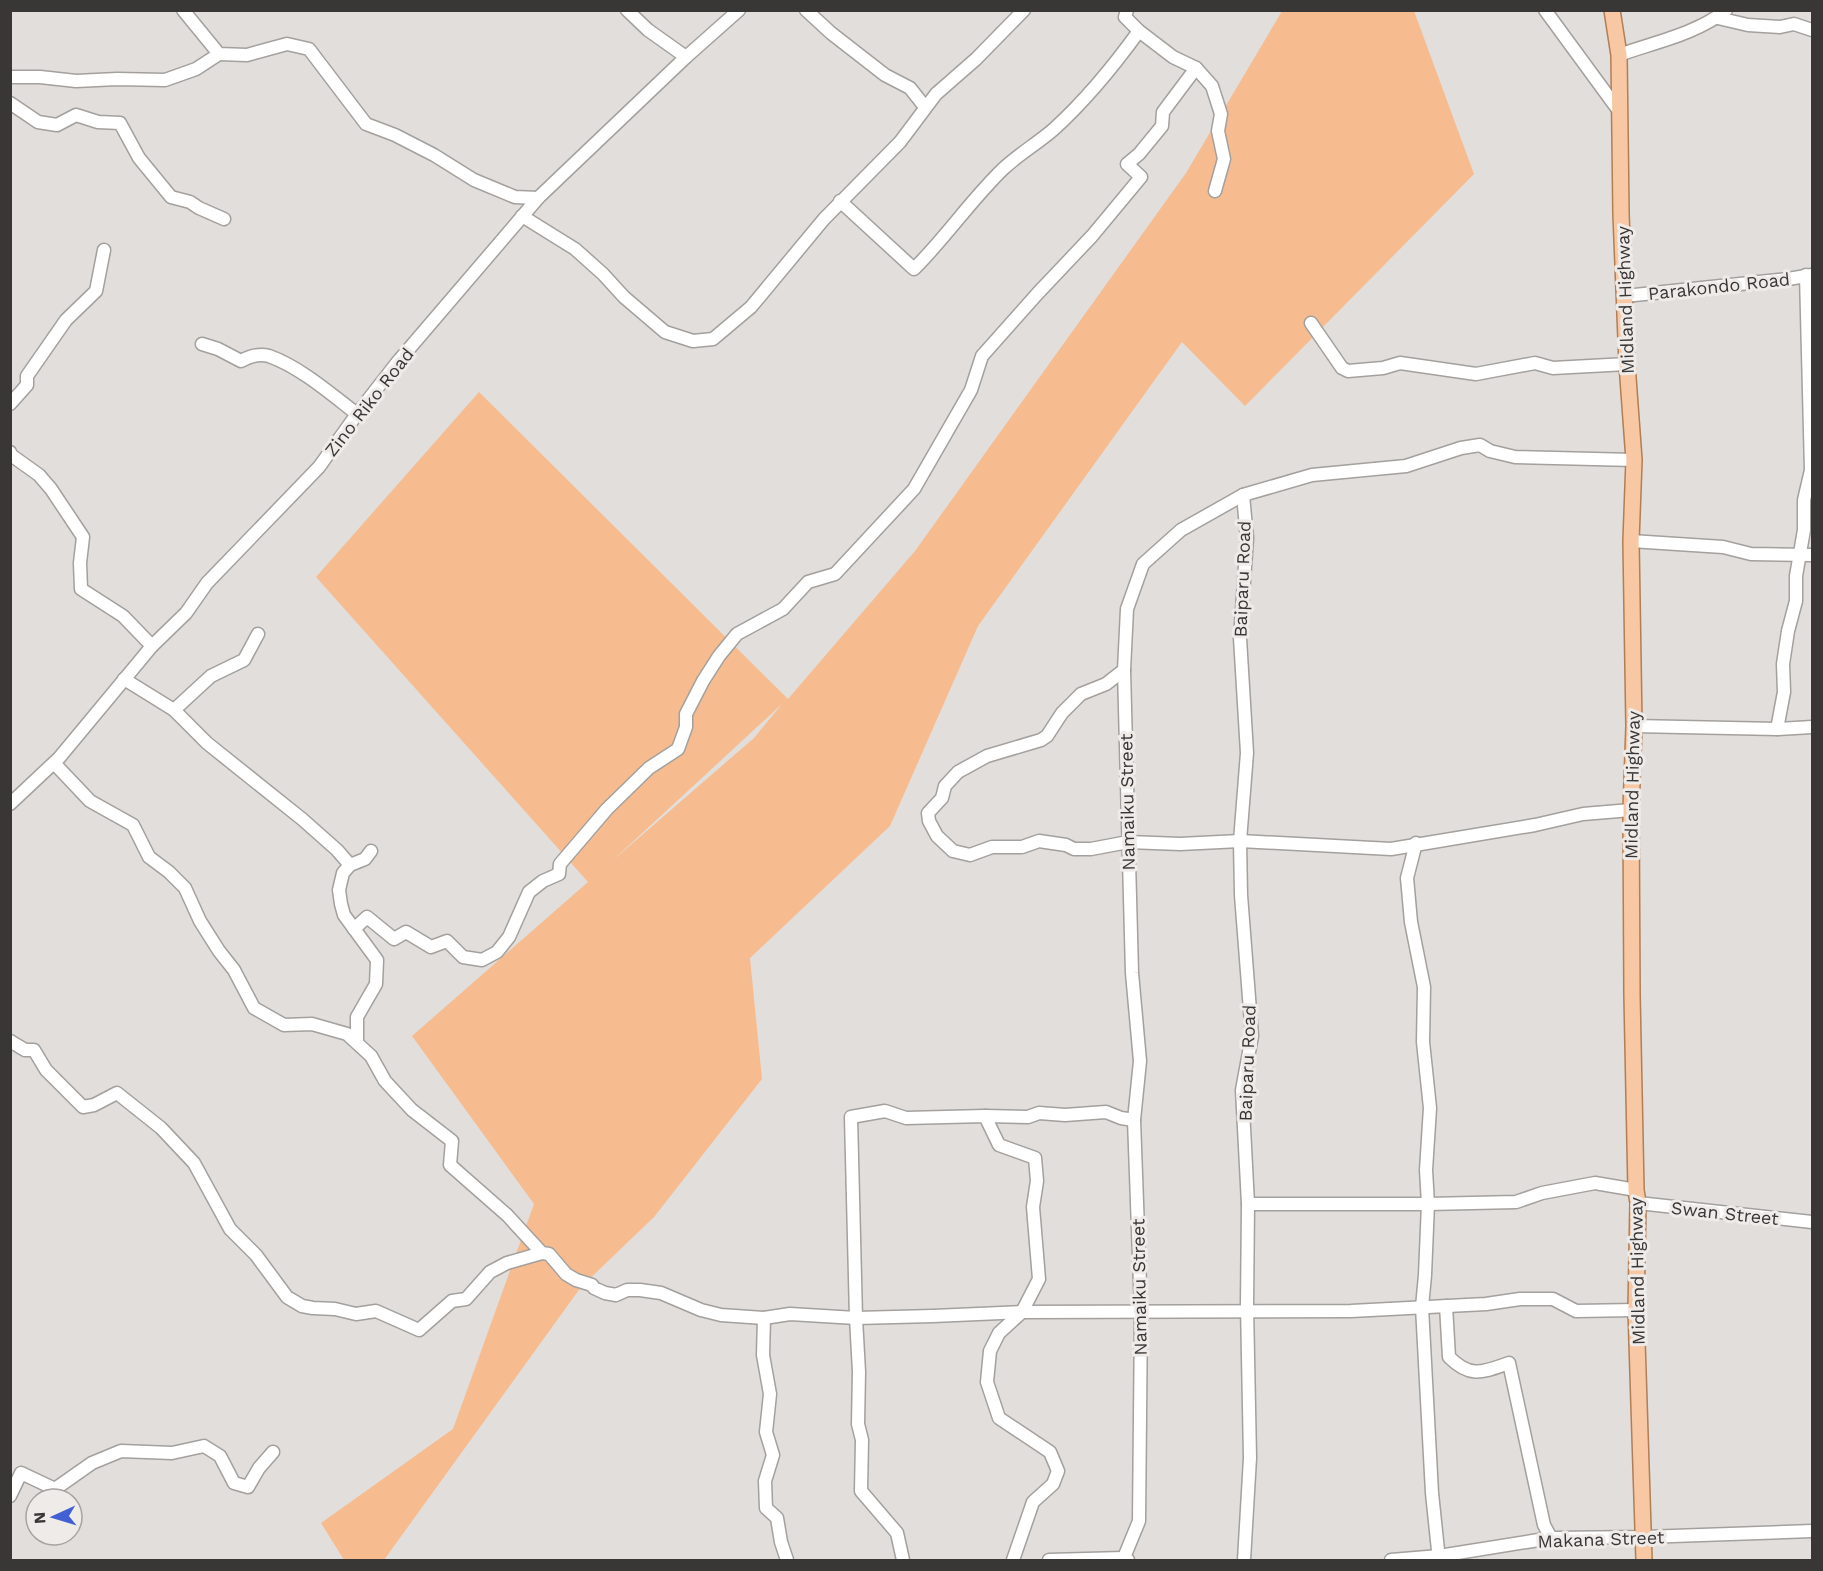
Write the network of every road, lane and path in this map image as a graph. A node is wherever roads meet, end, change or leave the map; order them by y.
1 (183, 10) edge
2 (627, 10) edge
3 (739, 10) edge
4 (806, 10) edge
5 (1024, 10) edge
6 (1545, 10) edge
7 (1612, 10) edge
8 (1123, 13) edge
9 (1722, 14) edge
10 (1812, 30) edge
11 (1139, 31) junction
12 (219, 54) junction
13 (1619, 55) junction
14 (686, 57) junction
15 (1196, 68) junction
16 (10, 77) edge
17 (10, 104) edge
18 (925, 107) junction
19 (1619, 111) junction
20 (1215, 191) dead end
21 (538, 198) junction
22 (840, 201) junction
23 (522, 216) junction
24 (224, 219) dead end
25 (104, 250) dead end
26 (1809, 275) edge
27 (1625, 296) junction
28 (1311, 323) dead end
29 (202, 344) dead end
30 (1627, 364) junction
31 (10, 404) edge
32 (357, 414) junction
33 (10, 452) edge
34 (1634, 460) junction
35 (1812, 470) edge
36 (1243, 495) junction
37 (1631, 541) junction
38 (1799, 554) junction
39 (1812, 555) edge
40 (258, 634) dead end
41 (152, 646) junction
42 (1124, 670) junction
43 (124, 679) junction
44 (174, 710) junction
45 (1634, 726) junction
46 (1812, 727) edge
47 (1778, 729) junction
48 (54, 763) junction
49 (10, 804) edge
50 (1631, 810) junction
51 (1240, 842) junction
52 (1128, 843) junction
53 (1416, 843) junction
54 (371, 851) dead end
55 (350, 865) junction
56 (354, 929) junction
57 (10, 1041) edge
58 (357, 1042) junction
59 (985, 1116) junction
60 (1134, 1120) junction
61 (1637, 1197) junction
62 (1248, 1204) junction
63 (1428, 1204) junction
64 (1812, 1222) edge
65 (542, 1252) junction
66 (1446, 1306) junction
67 (1422, 1307) junction
68 (1636, 1310) junction
69 (1247, 1311) junction
70 (1022, 1312) junction
71 (1141, 1312) junction
72 (764, 1317) junction
73 (856, 1318) junction
74 (273, 1452) dead end
75 (10, 1496) edge
76 (1812, 1531) edge
77 (1644, 1537) junction
78 (1551, 1538) junction
79 (1439, 1558) edge
80 (787, 1560) edge
81 (903, 1560) edge
82 (1013, 1560) edge
83 (1049, 1560) edge
84 (1125, 1560) edge
85 (1244, 1560) edge
86 (1391, 1560) edge
87 (1644, 1560) edge

1 - 12 street
2 - 14 street
3 - 14 street, Zino Riko Road
4 - 18 street
5 - 18 street
6 - 19 street
7 - 13 main road, Midland Highway
8 - 11 street
9 - 10 street
9 - 13 street
11 - 15 street
11 - 22 street
12 - 16 street
12 - 21 street
13 - 19 main road, Midland Highway
14 - 21 street, Zino Riko Road
15 - 20 street
15 - 56 street
17 - 24 street
18 - 22 street
19 - 27 main road, Midland Highway
21 - 23 street, Zino Riko Road
22 - 23 street
23 - 32 street, Zino Riko Road
25 - 31 street
26 - 27 street, Parakondo Road
26 - 35 street
27 - 30 main road, Midland Highway
28 - 30 street
29 - 32 street
30 - 34 main road, Midland Highway
32 - 41 street, Zino Riko Road
33 - 41 street
34 - 36 street, Namaiku Street
34 - 37 main road, Midland Highway
35 - 38 street
36 - 42 street, Namaiku Street
36 - 51 street, Baiparu Road
37 - 38 street
37 - 45 main road, Midland Highway
38 - 39 street
38 - 47 street
40 - 44 street
41 - 43 street, Zino Riko Road
42 - 52 street, Namaiku Street
42 - 52 street
43 - 44 street
43 - 48 street, Zino Riko Road
44 - 55 street
45 - 47 street
45 - 50 main road, Midland Highway
46 - 47 street
48 - 49 street, Zino Riko Road
48 - 58 street
50 - 53 street
50 - 61 main road, Midland Highway
51 - 52 street
51 - 53 street
51 - 62 street, Baiparu Road
52 - 60 street, Namaiku Street
53 - 63 street
54 - 55 street
55 - 56 street
56 - 58 street
57 - 65 street
58 - 65 street
59 - 60 street
59 - 70 street
59 - 73 street
60 - 71 street, Namaiku Street
61 - 63 street, Swan Street
61 - 64 street, Swan Street
61 - 68 main road, Midland Highway
62 - 63 street, Swan Street
62 - 69 street, Baiparu Road
63 - 67 street
65 - 72 street
66 - 67 street
66 - 68 street
66 - 78 street
67 - 69 street
67 - 79 street
68 - 77 main road, Midland Highway
69 - 71 street
69 - 85 street, Baiparu Road
70 - 71 street
70 - 73 street
70 - 82 street
71 - 84 street, Namaiku Street
72 - 73 street
72 - 80 street
73 - 81 street
74 - 75 street
76 - 77 street, Makana Street
77 - 78 street, Makana Street
77 - 87 main road, Midland Highway
78 - 79 street, Makana Street
79 - 86 street, Makana Street
83 - 84 street

